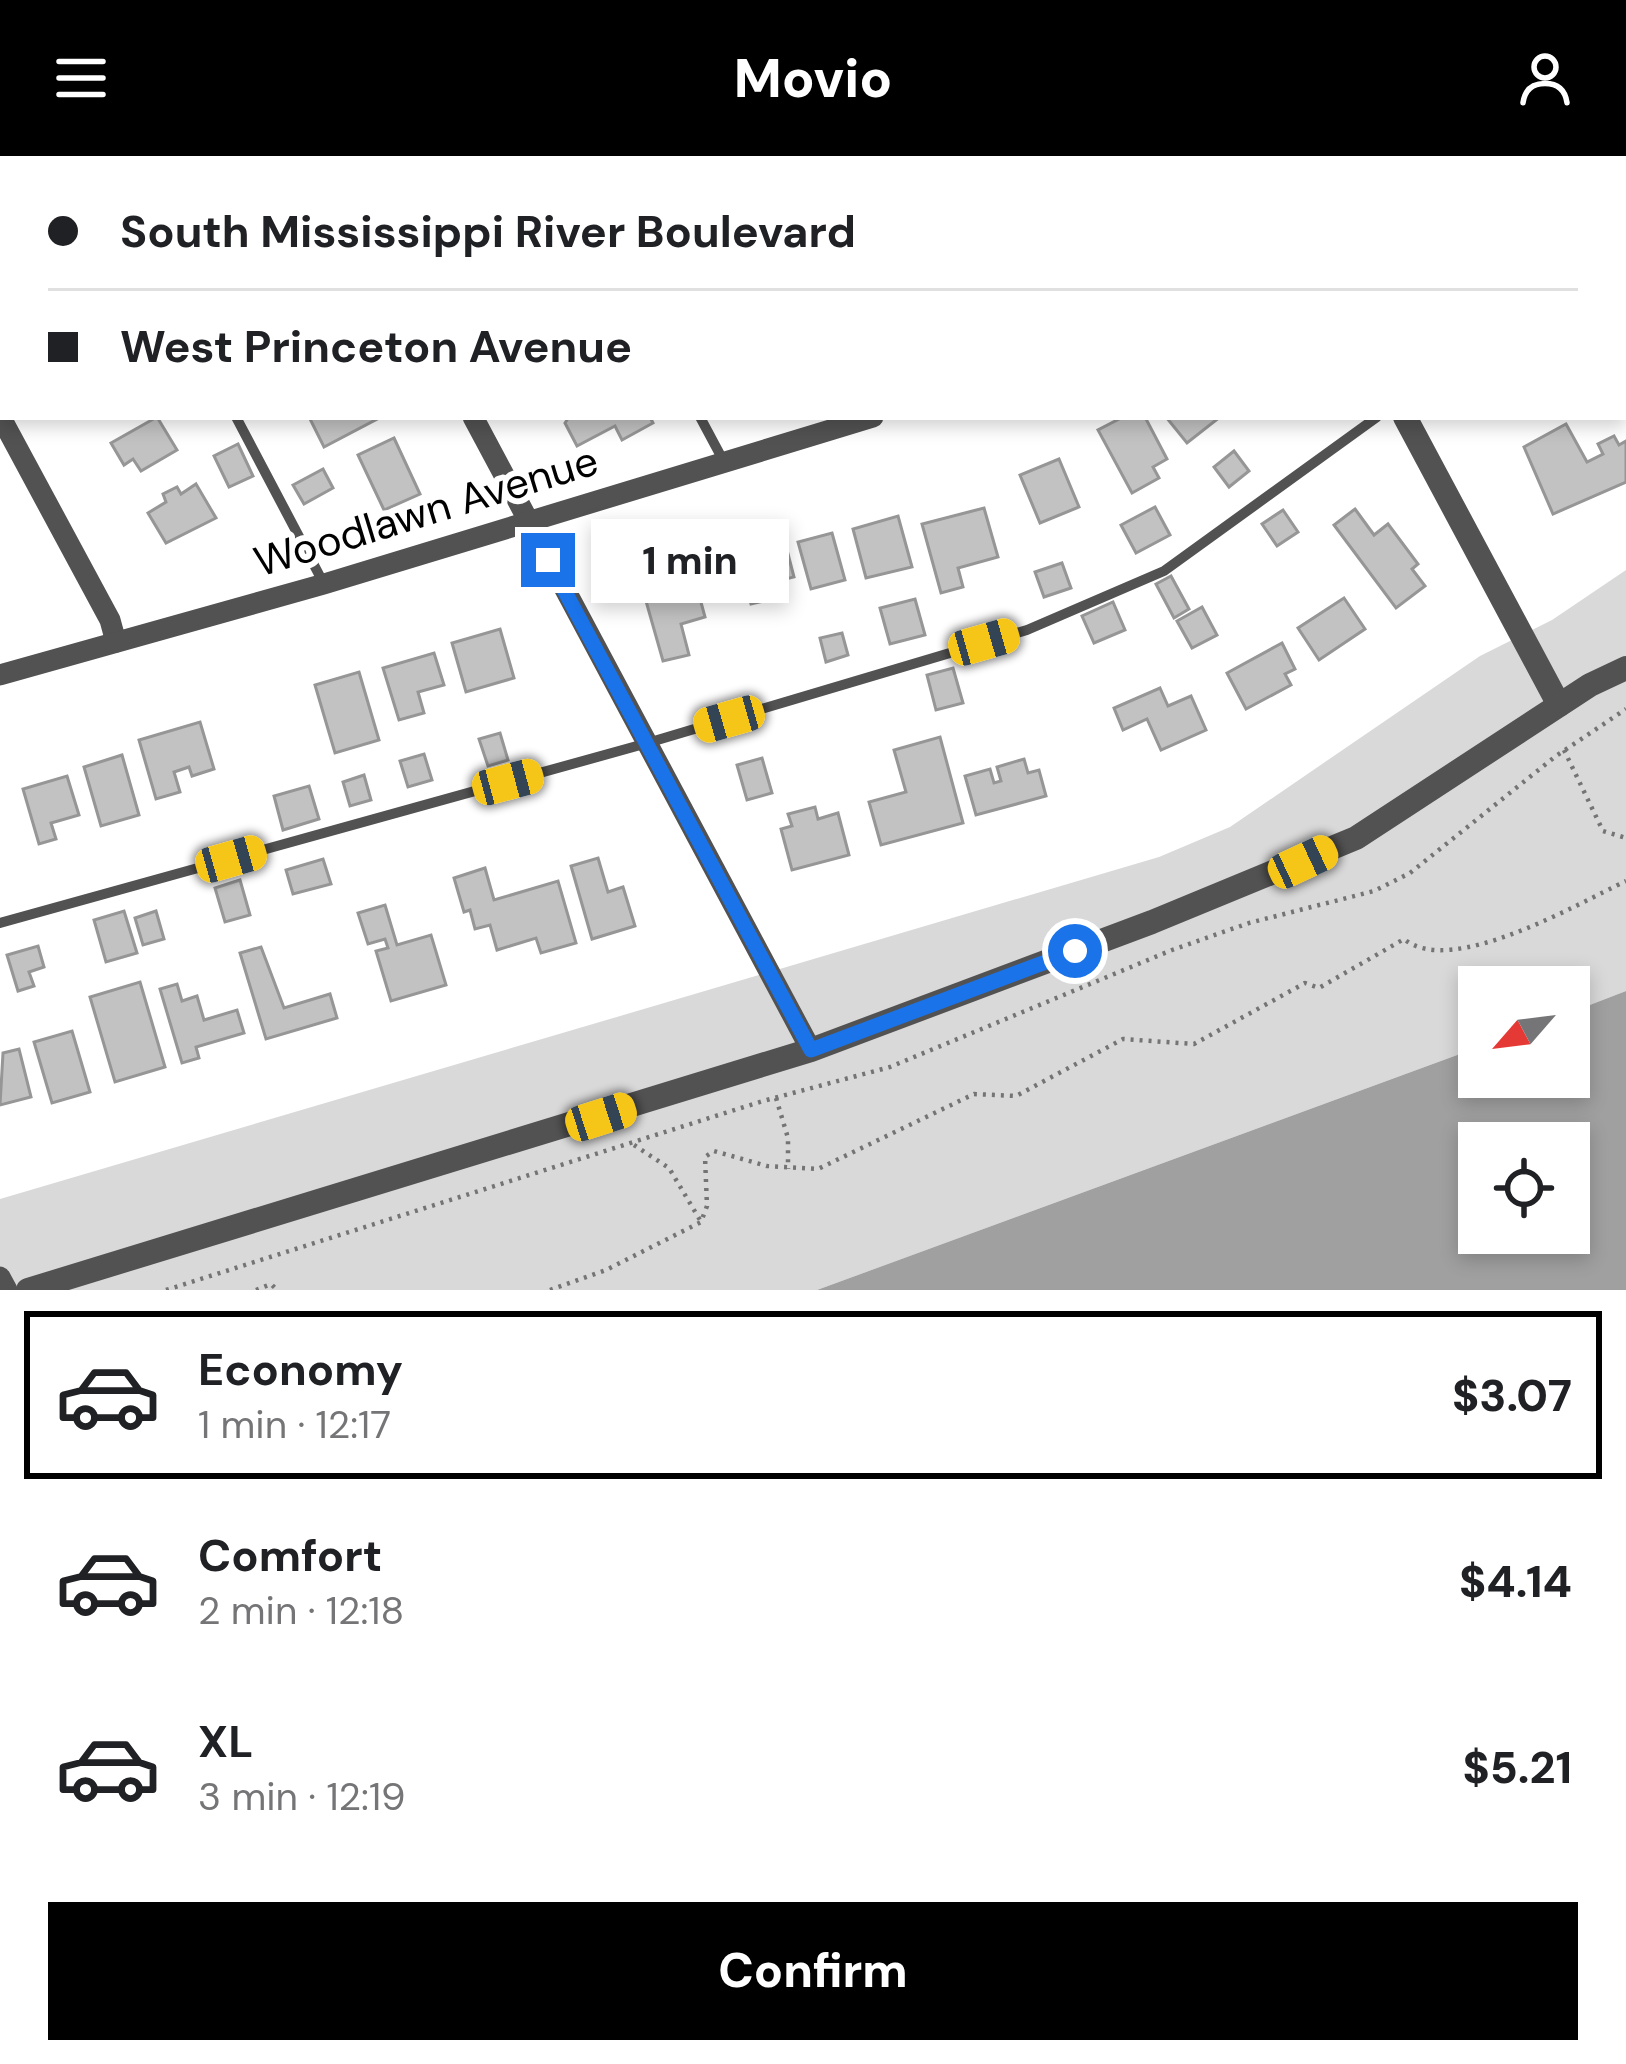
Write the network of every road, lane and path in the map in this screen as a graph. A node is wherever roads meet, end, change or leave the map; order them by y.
1 (2, 420) edge
2 (238, 420) edge
3 (474, 420) edge
4 (702, 420) edge
5 (863, 420) edge
6 (1373, 420) edge
7 (1407, 420) edge
8 (723, 460) junction
9 (529, 522) junction
10 (324, 584) junction
11 (116, 642) junction
12 (1626, 668) edge
13 (0, 675) edge
14 (1559, 705) junction
15 (1602, 707) dead end
16 (1607, 718) dead end
17 (644, 744) junction
18 (1564, 750) dead end
19 (1626, 838) edge
20 (1626, 881) edge
21 (0, 923) edge
22 (811, 1050) junction
23 (784, 1083) dead end
24 (789, 1094) dead end
25 (776, 1098) dead end
26 (634, 1144) dead end
27 (788, 1168) junction
28 (701, 1222) junction
29 (0, 1277) edge
30 (7, 1290) edge
31 (28, 1290) edge
32 (256, 1290) edge
33 (277, 1290) edge
34 (550, 1290) edge

1 - 11 street
2 - 10 lane
3 - 9 street
4 - 8 lane
5 - 8 street, Woodlawn Avenue
6 - 17 lane
7 - 14 street
8 - 9 street, Woodlawn Avenue
9 - 10 street, Woodlawn Avenue
9 - 17 street
10 - 11 street, Woodlawn Avenue
11 - 13 street, Woodlawn Avenue
12 - 14 street
14 - 22 street
15 - 16 path
17 - 21 lane
17 - 22 street
18 - 19 path
20 - 27 path
22 - 31 street
23 - 24 path
25 - 27 path
26 - 28 path
27 - 28 path
28 - 34 path
29 - 30 street
32 - 33 path

